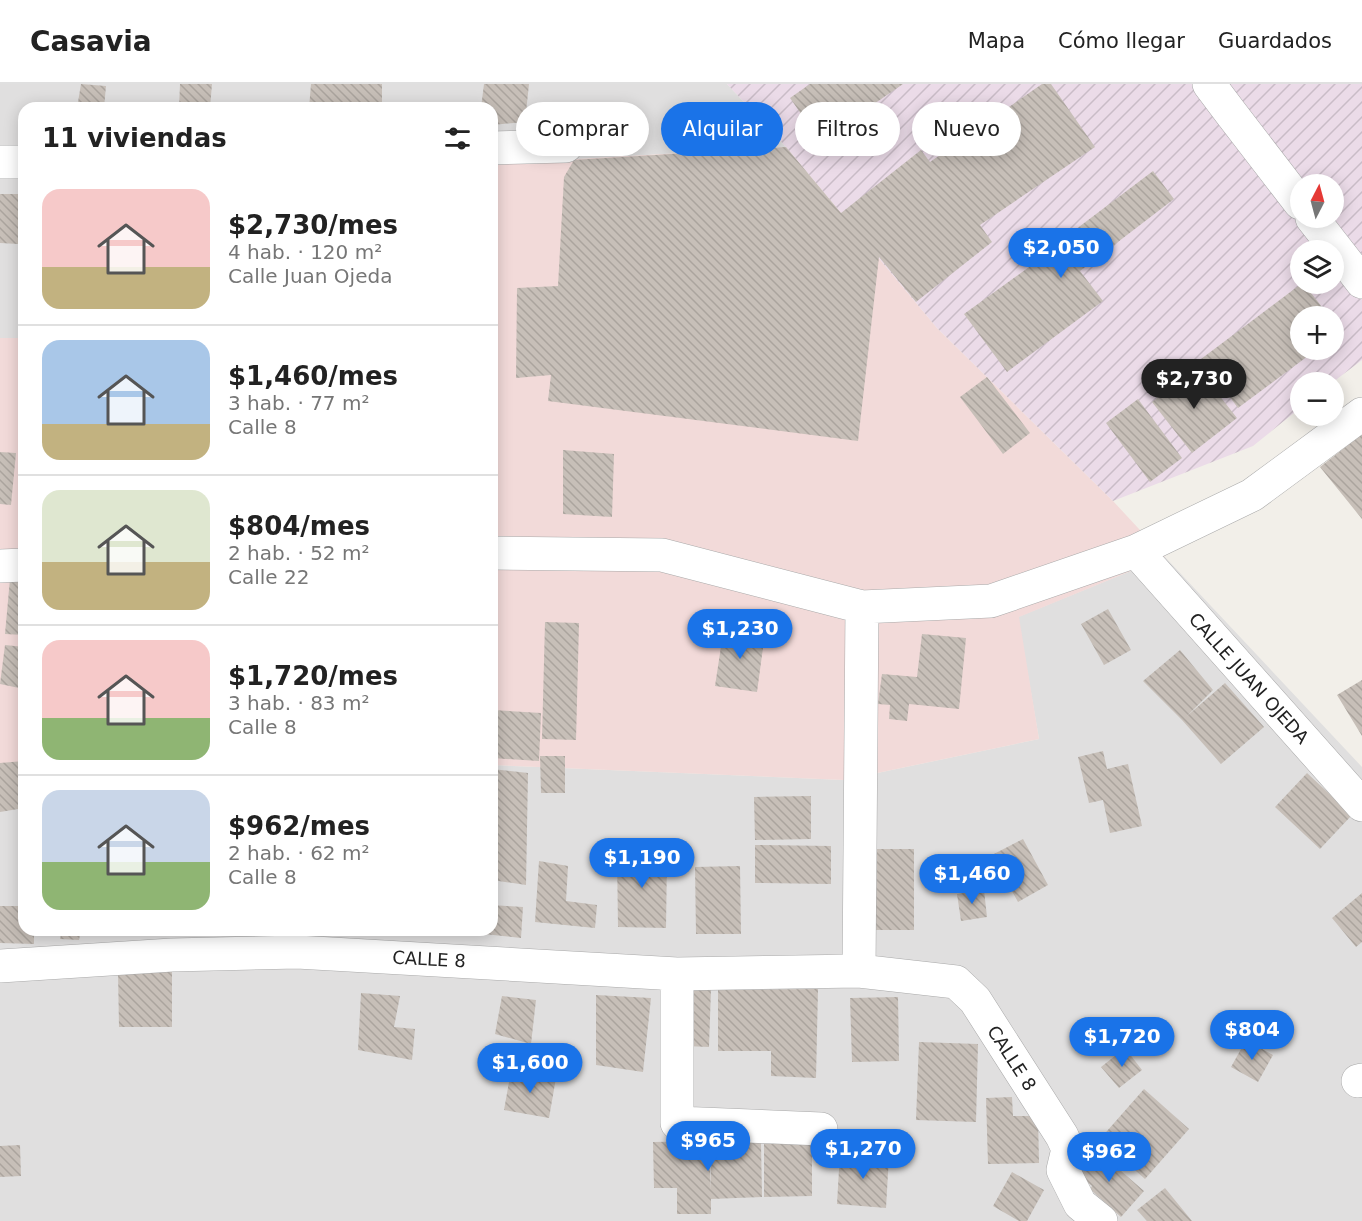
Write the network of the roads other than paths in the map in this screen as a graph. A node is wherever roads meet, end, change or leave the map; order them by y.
1 (1209, 84) edge
2 (516, 147) edge
3 (498, 148) edge
4 (0, 162) edge
5 (18, 162) edge
6 (1290, 190) edge
7 (1320, 228) edge
8 (1362, 282) edge
9 (1362, 414) edge
10 (1136, 551) junction
11 (498, 553) edge
12 (18, 565) edge
13 (0, 566) edge
14 (862, 607) junction
15 (1362, 805) edge
16 (0, 966) edge
17 (859, 971) junction
18 (677, 974) junction
19 (821, 1129) dead end
20 (1101, 1221) edge

1 - 6 street
2 - 3 street
4 - 5 street
7 - 8 street
9 - 10 street
10 - 14 street
10 - 15 street, CALLE JUAN OJEDA
11 - 14 street
12 - 13 street
14 - 17 street
16 - 18 street, CALLE 8
17 - 18 street, CALLE 8
17 - 20 street, CALLE 8
18 - 19 street

